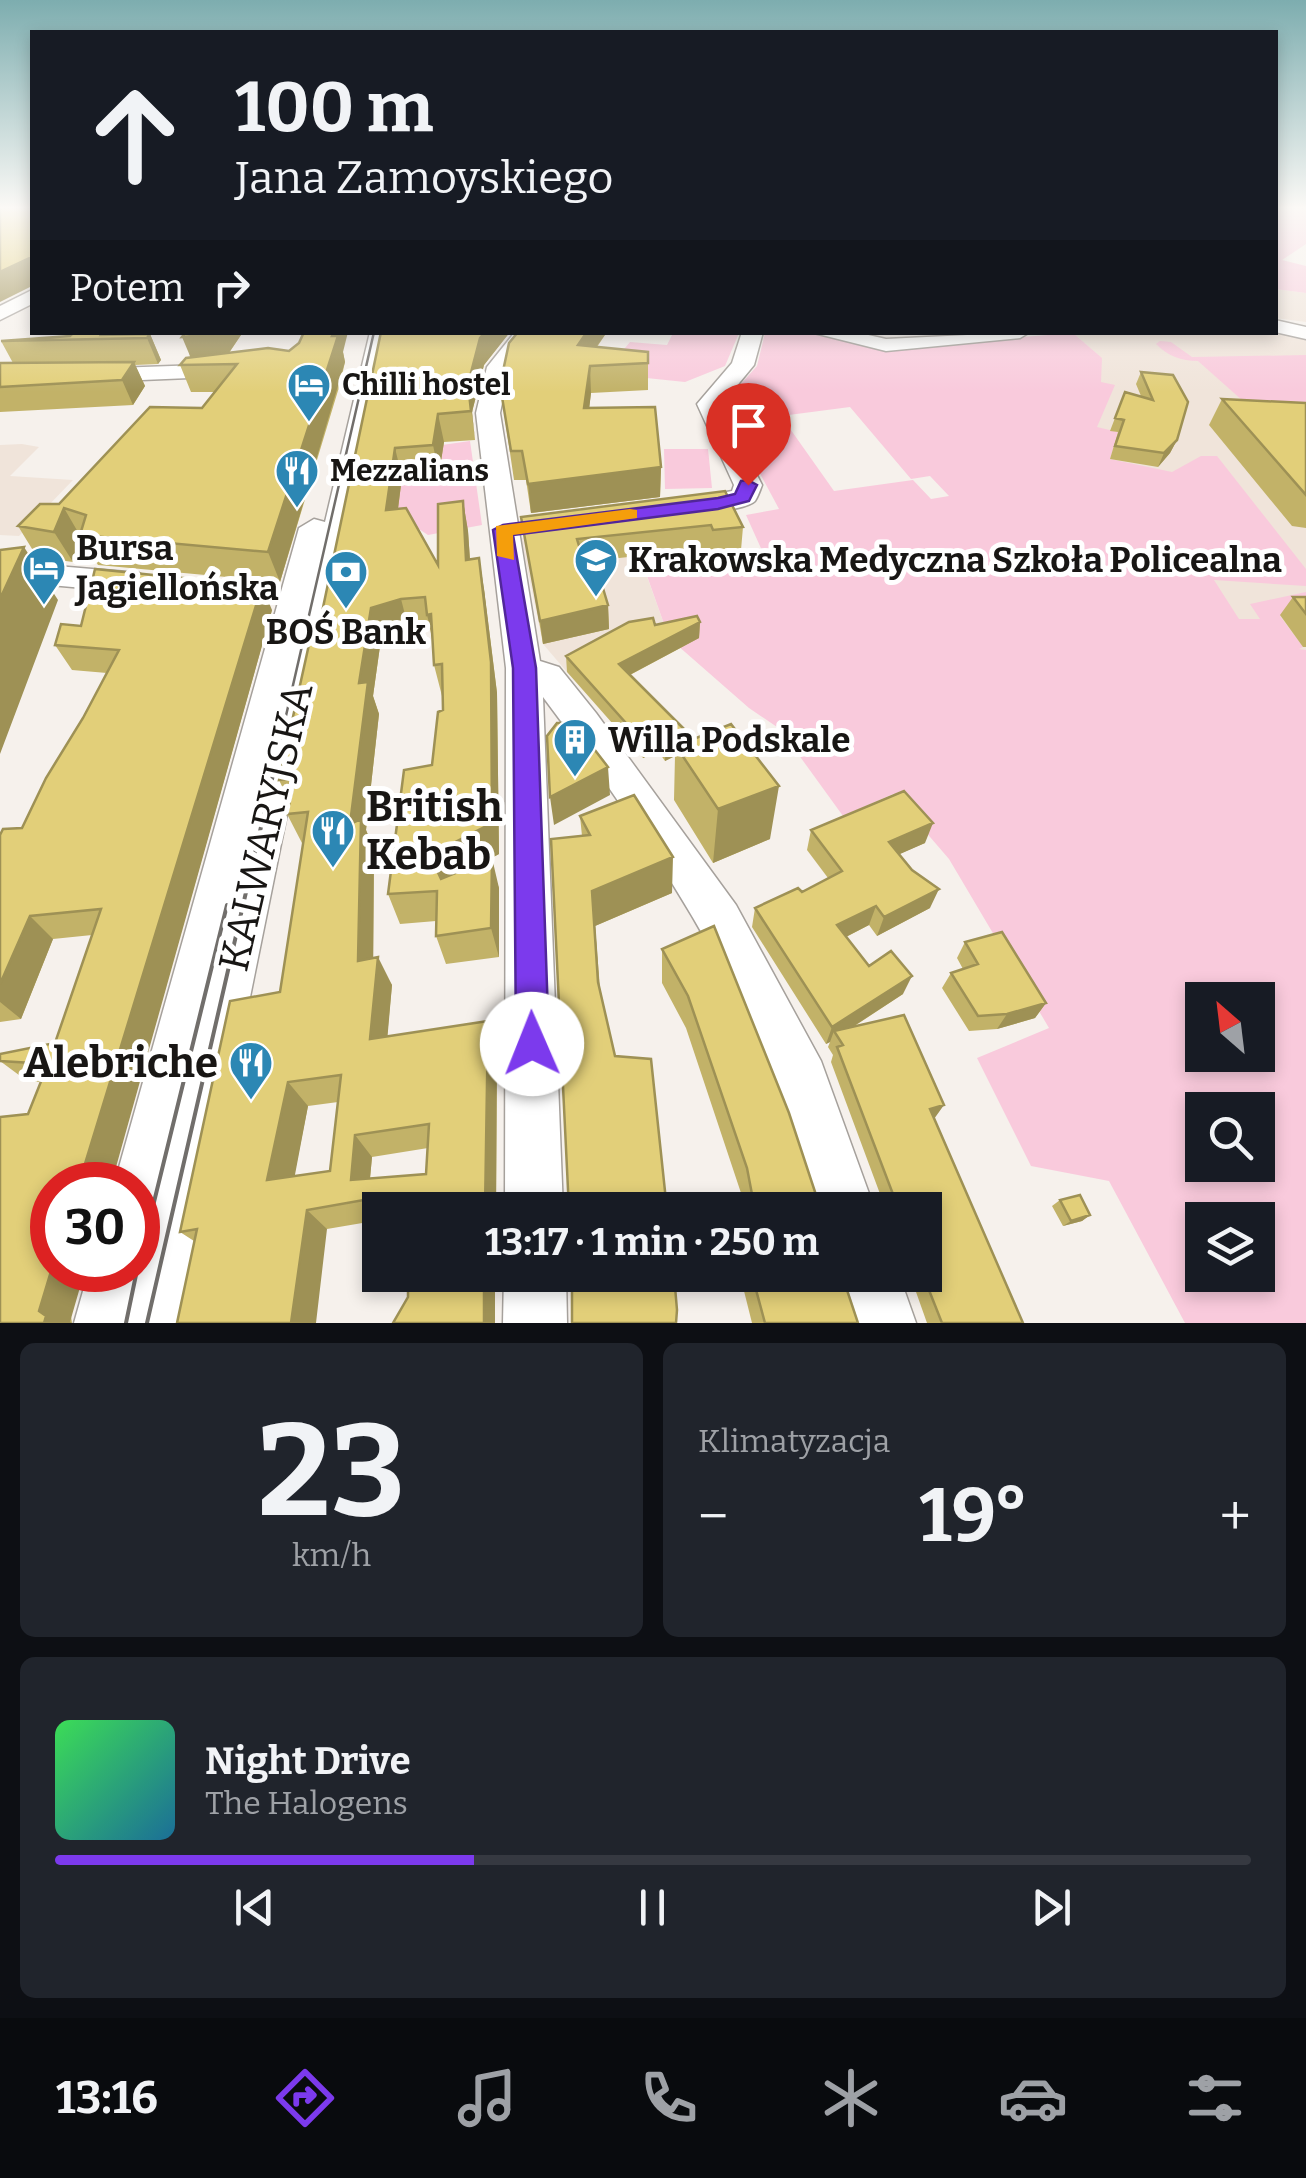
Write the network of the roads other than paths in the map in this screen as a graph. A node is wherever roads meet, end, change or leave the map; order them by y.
1 (30, 297) edge
2 (0, 314) edge
3 (1278, 327) edge
4 (1306, 333) edge
5 (363, 335) edge
6 (379, 335) edge
7 (524, 335) edge
8 (752, 335) edge
9 (835, 335) edge
10 (989, 335) edge
11 (245, 369) edge
12 (0, 380) edge
13 (662, 510) edge
14 (538, 526) edge
15 (503, 530) junction
16 (168, 586) edge
17 (294, 595) junction
18 (1, 598) edge
19 (524, 668) junction
20 (149, 1162) edge
21 (534, 1192) edge
22 (840, 1192) edge
23 (114, 1292) edge
24 (535, 1292) edge
25 (874, 1292) edge
26 (106, 1323) edge
27 (152, 1323) edge
28 (536, 1323) edge
29 (884, 1323) edge

1 - 2 street
3 - 4 street
5 - 17 street, KALWARYJSKA
6 - 17 street, KALWARYJSKA
7 - 15 street
8 - 13 street
9 - 10 street
11 - 12 street
14 - 15 street
15 - 19 street
16 - 18 street
17 - 20 street, KALWARYJSKA
17 - 27 street, KALWARYJSKA
19 - 21 street
19 - 22 street
23 - 26 street
24 - 28 street
25 - 29 street

